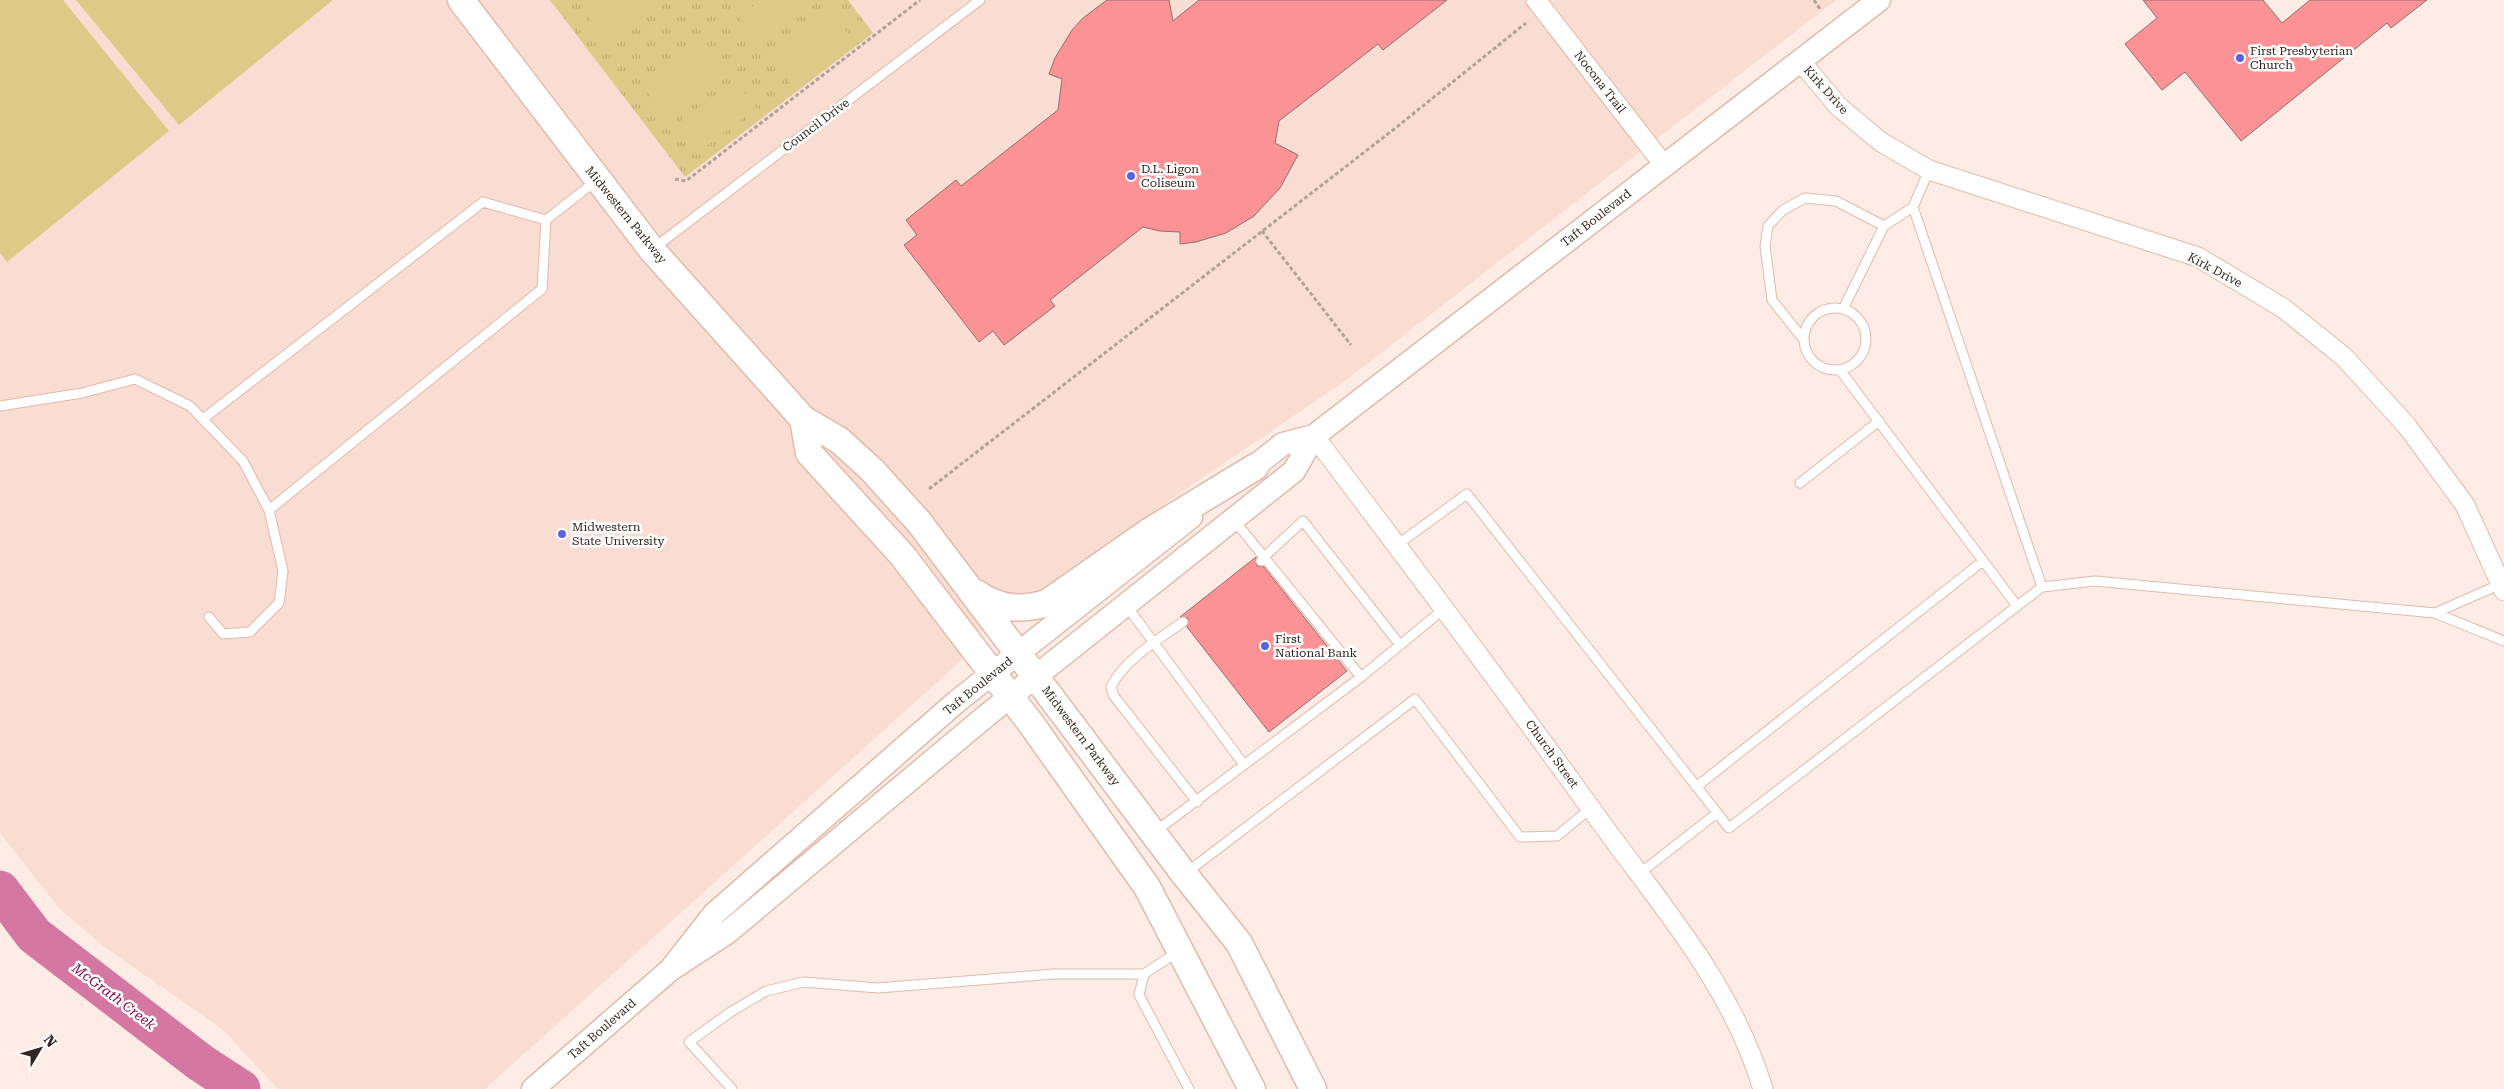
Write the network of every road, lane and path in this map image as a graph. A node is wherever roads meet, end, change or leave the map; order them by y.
1 (461, 0) edge
2 (920, 0) edge
3 (980, 0) edge
4 (1536, 0) edge
5 (1814, 0) edge
6 (1879, 0) edge
7 (1820, 9) dead end
8 (1526, 23) dead end
9 (1801, 62) junction
10 (1664, 165) junction
11 (1929, 170) junction
12 (675, 179) dead end
13 (597, 180) junction
14 (1913, 207) junction
15 (546, 220) junction
16 (1884, 226) junction
17 (1262, 231) junction
18 (652, 250) junction
19 (1843, 309) junction
20 (1804, 340) junction
21 (1351, 345) dead end
22 (1840, 370) junction
23 (0, 406) edge
24 (203, 419) junction
25 (804, 419) junction
26 (1878, 422) junction
27 (1314, 436) junction
28 (1255, 467) junction
29 (1800, 483) dead end
30 (929, 489) dead end
31 (269, 510) junction
32 (1234, 520) junction
33 (1397, 545) junction
34 (1262, 559) junction
35 (1983, 561) junction
36 (2042, 587) junction
37 (2502, 588) edge
38 (971, 590) junction
39 (1126, 605) junction
40 (2016, 606) junction
41 (1445, 608) junction
42 (2435, 613) junction
43 (210, 617) dead end
44 (1183, 622) dead end
45 (2504, 641) edge
46 (1153, 642) junction
47 (1400, 645) junction
48 (1019, 653) junction
49 (993, 674) junction
50 (1036, 676) junction
51 (1361, 677) junction
52 (1010, 697) junction
53 (1244, 765) junction
54 (1696, 787) junction
55 (1197, 802) junction
56 (1591, 808) junction
57 (1716, 813) junction
58 (1153, 833) junction
59 (1184, 874) junction
60 (1639, 874) junction
61 (1179, 950) junction
62 (670, 970) junction
63 (1144, 974) junction
64 (533, 1089) edge
65 (732, 1089) edge
66 (1189, 1089) edge
67 (1252, 1089) edge
68 (1313, 1089) edge
69 (1763, 1089) edge

1 - 13 main road, Midwestern Parkway
2 - 12 path
3 - 18 lane, Council Drive
4 - 10 street, Nocona Trail
5 - 7 path
6 - 9 street, Taft Boulevard
8 - 17 path
9 - 10 street, Taft Boulevard
9 - 11 street, Kirk Drive
10 - 27 street, Taft Boulevard
11 - 14 lane
11 - 37 street, Kirk Drive
13 - 15 lane
13 - 18 main road, Midwestern Parkway
14 - 16 lane
14 - 36 lane
15 - 24 lane
15 - 31 lane
16 - 19 lane
16 - 20 lane
17 - 21 path
17 - 30 path
18 - 25 main road, Midwestern Parkway
19 - 20 lane
19 - 22 lane
20 - 22 lane
22 - 26 lane
23 - 24 lane
24 - 31 lane
25 - 38 main road, Midwestern Parkway
25 - 49 main road
26 - 29 lane
26 - 35 lane
27 - 28 street, Taft Boulevard
27 - 32 street, Taft Boulevard
27 - 33 street, Church Street
28 - 38 main road
28 - 48 street, Taft Boulevard
31 - 43 lane
32 - 34 lane
32 - 39 street, Taft Boulevard
33 - 41 street, Church Street
33 - 54 lane
34 - 47 lane
34 - 51 lane
35 - 40 lane
35 - 54 lane
36 - 40 lane
36 - 42 lane
37 - 42 lane
38 - 48 main road, Midwestern Parkway
39 - 46 lane
39 - 50 street, Taft Boulevard
40 - 57 lane
41 - 47 lane
41 - 56 street, Church Street
42 - 45 lane
44 - 46 lane
46 - 53 lane
46 - 55 lane
47 - 51 lane
48 - 49 street, Taft Boulevard
48 - 50 main road, Midwestern Parkway
49 - 52 main road
49 - 62 street, Taft Boulevard
50 - 52 street, Taft Boulevard
50 - 58 main road, Midwestern Parkway
51 - 53 lane
52 - 61 main road
52 - 62 street, Taft Boulevard
53 - 55 lane
54 - 57 lane
55 - 58 lane
56 - 59 lane
56 - 60 street, Church Street
57 - 60 lane
58 - 59 main road, Midwestern Parkway
59 - 68 main road, Midwestern Parkway
60 - 69 street, Church Street
61 - 63 lane
61 - 67 main road
62 - 64 street, Taft Boulevard
63 - 65 lane
63 - 66 lane

